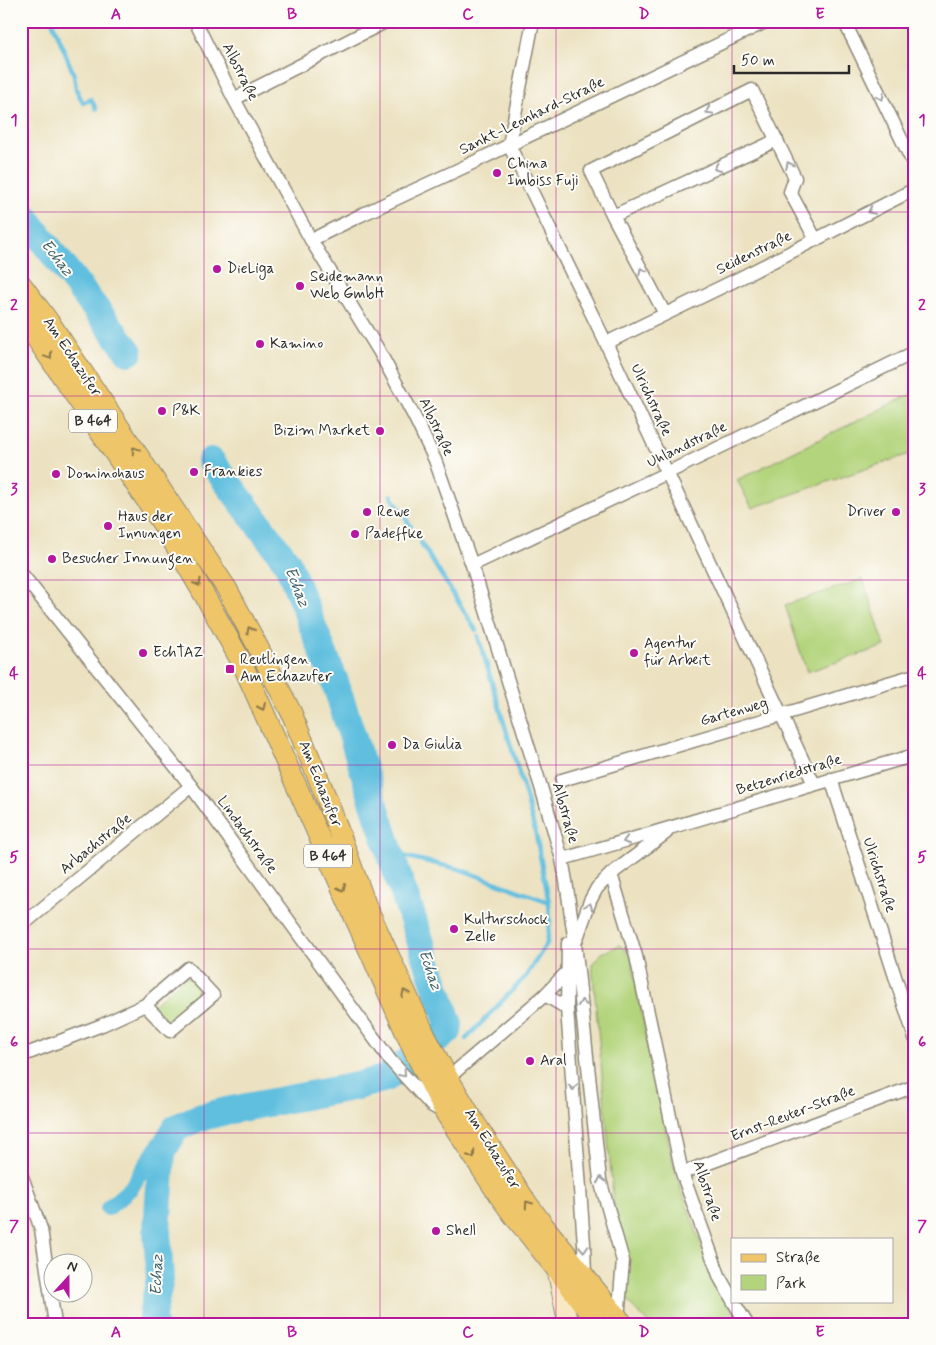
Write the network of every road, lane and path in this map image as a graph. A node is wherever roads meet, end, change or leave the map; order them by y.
1 (195, 21) edge
2 (386, 21) edge
3 (533, 21) edge
4 (767, 21) edge
5 (844, 21) edge
6 (234, 99) junction
7 (777, 140) junction
8 (509, 145) junction
9 (915, 167) edge
10 (915, 189) edge
11 (613, 216) junction
12 (311, 240) junction
13 (816, 240) junction
14 (21, 284) edge
15 (664, 314) junction
16 (21, 316) edge
17 (606, 343) junction
18 (915, 352) edge
19 (667, 473) junction
20 (472, 565) junction
21 (21, 573) edge
22 (915, 675) edge
23 (782, 715) junction
24 (915, 755) edge
25 (562, 780) dead end
26 (831, 780) junction
27 (814, 784) junction
28 (191, 786) junction
29 (673, 828) junction
30 (562, 859) junction
31 (612, 874) junction
32 (566, 881) junction
33 (21, 926) edge
34 (576, 943) junction
35 (569, 970) junction
36 (544, 995) junction
37 (145, 1005) junction
38 (568, 1008) junction
39 (915, 1038) edge
40 (420, 1043) junction
41 (21, 1056) edge
42 (432, 1076) junction
43 (915, 1086) edge
44 (682, 1173) junction
45 (21, 1174) edge
46 (557, 1270) junction
47 (731, 1297) edge
48 (586, 1300) edge
49 (734, 1302) edge
50 (619, 1321) edge
51 (55, 1324) edge
52 (568, 1324) edge
53 (597, 1324) edge
54 (746, 1324) edge

1 - 6 street, Albstraße
2 - 6 street
3 - 8 street
4 - 8 street, Sankt-Leonhard-Straße
5 -> 9 street
6 - 12 street, Albstraße
7 -> 11 street
7 -> 11 street
13 -> 7 street
8 - 12 street, Sankt-Leonhard-Straße
8 - 17 street, Ulrichstraße
10 -> 13 street, Seidenstraße
15 -> 11 street
12 - 20 street, Albstraße
13 - 15 street, Seidenstraße
40 -> 14 main road, Am Echazufer / B 464
15 - 17 street, Seidenstraße
16 -> 40 main road, Am Echazufer / B 464
17 - 19 street, Ulrichstraße
18 - 19 street, Uhlandstraße
19 - 20 street, Uhlandstraße
19 - 23 street, Ulrichstraße
20 - 30 street, Albstraße
21 - 28 street, Lindachstraße
22 - 23 street, Gartenweg
23 - 25 street, Gartenweg
23 - 27 street, Ulrichstraße
24 - 26 street, Betzenriedstraße
26 - 27 street, Betzenriedstraße
26 - 39 street, Ulrichstraße
27 - 29 street, Betzenriedstraße
28 - 33 street, Arbachstraße
28 -> 42 street, Lindachstraße
29 -> 30 street, Betzenriedstraße
29 - 31 street, Betzenriedstraße
30 - 32 street, Albstraße
34 -> 31 street, Albstraße
31 - 44 street, Albstraße
32 - 34 street, Albstraße
32 - 35 street, Albstraße
50 -> 34 street, Albstraße
35 - 36 street
35 - 38 street, Albstraße
36 - 38 street
36 - 42 street
37 - 37 street
37 - 41 street
38 -> 48 street, Albstraße
40 - 42 main road, Am Echazufer / B 464
42 -> 46 main road, Am Echazufer / B 464
48 -> 42 main road, Am Echazufer / B 464
43 - 44 street, Ernst-Reuter-Straße
44 - 47 street, Albstraße
45 - 51 street
46 - 48 main road, Am Echazufer / B 464
46 - 52 main road
48 - 50 main road, Am Echazufer / B 464
48 - 53 main road, Am Echazufer / B 464
49 - 54 street, Albstraße

